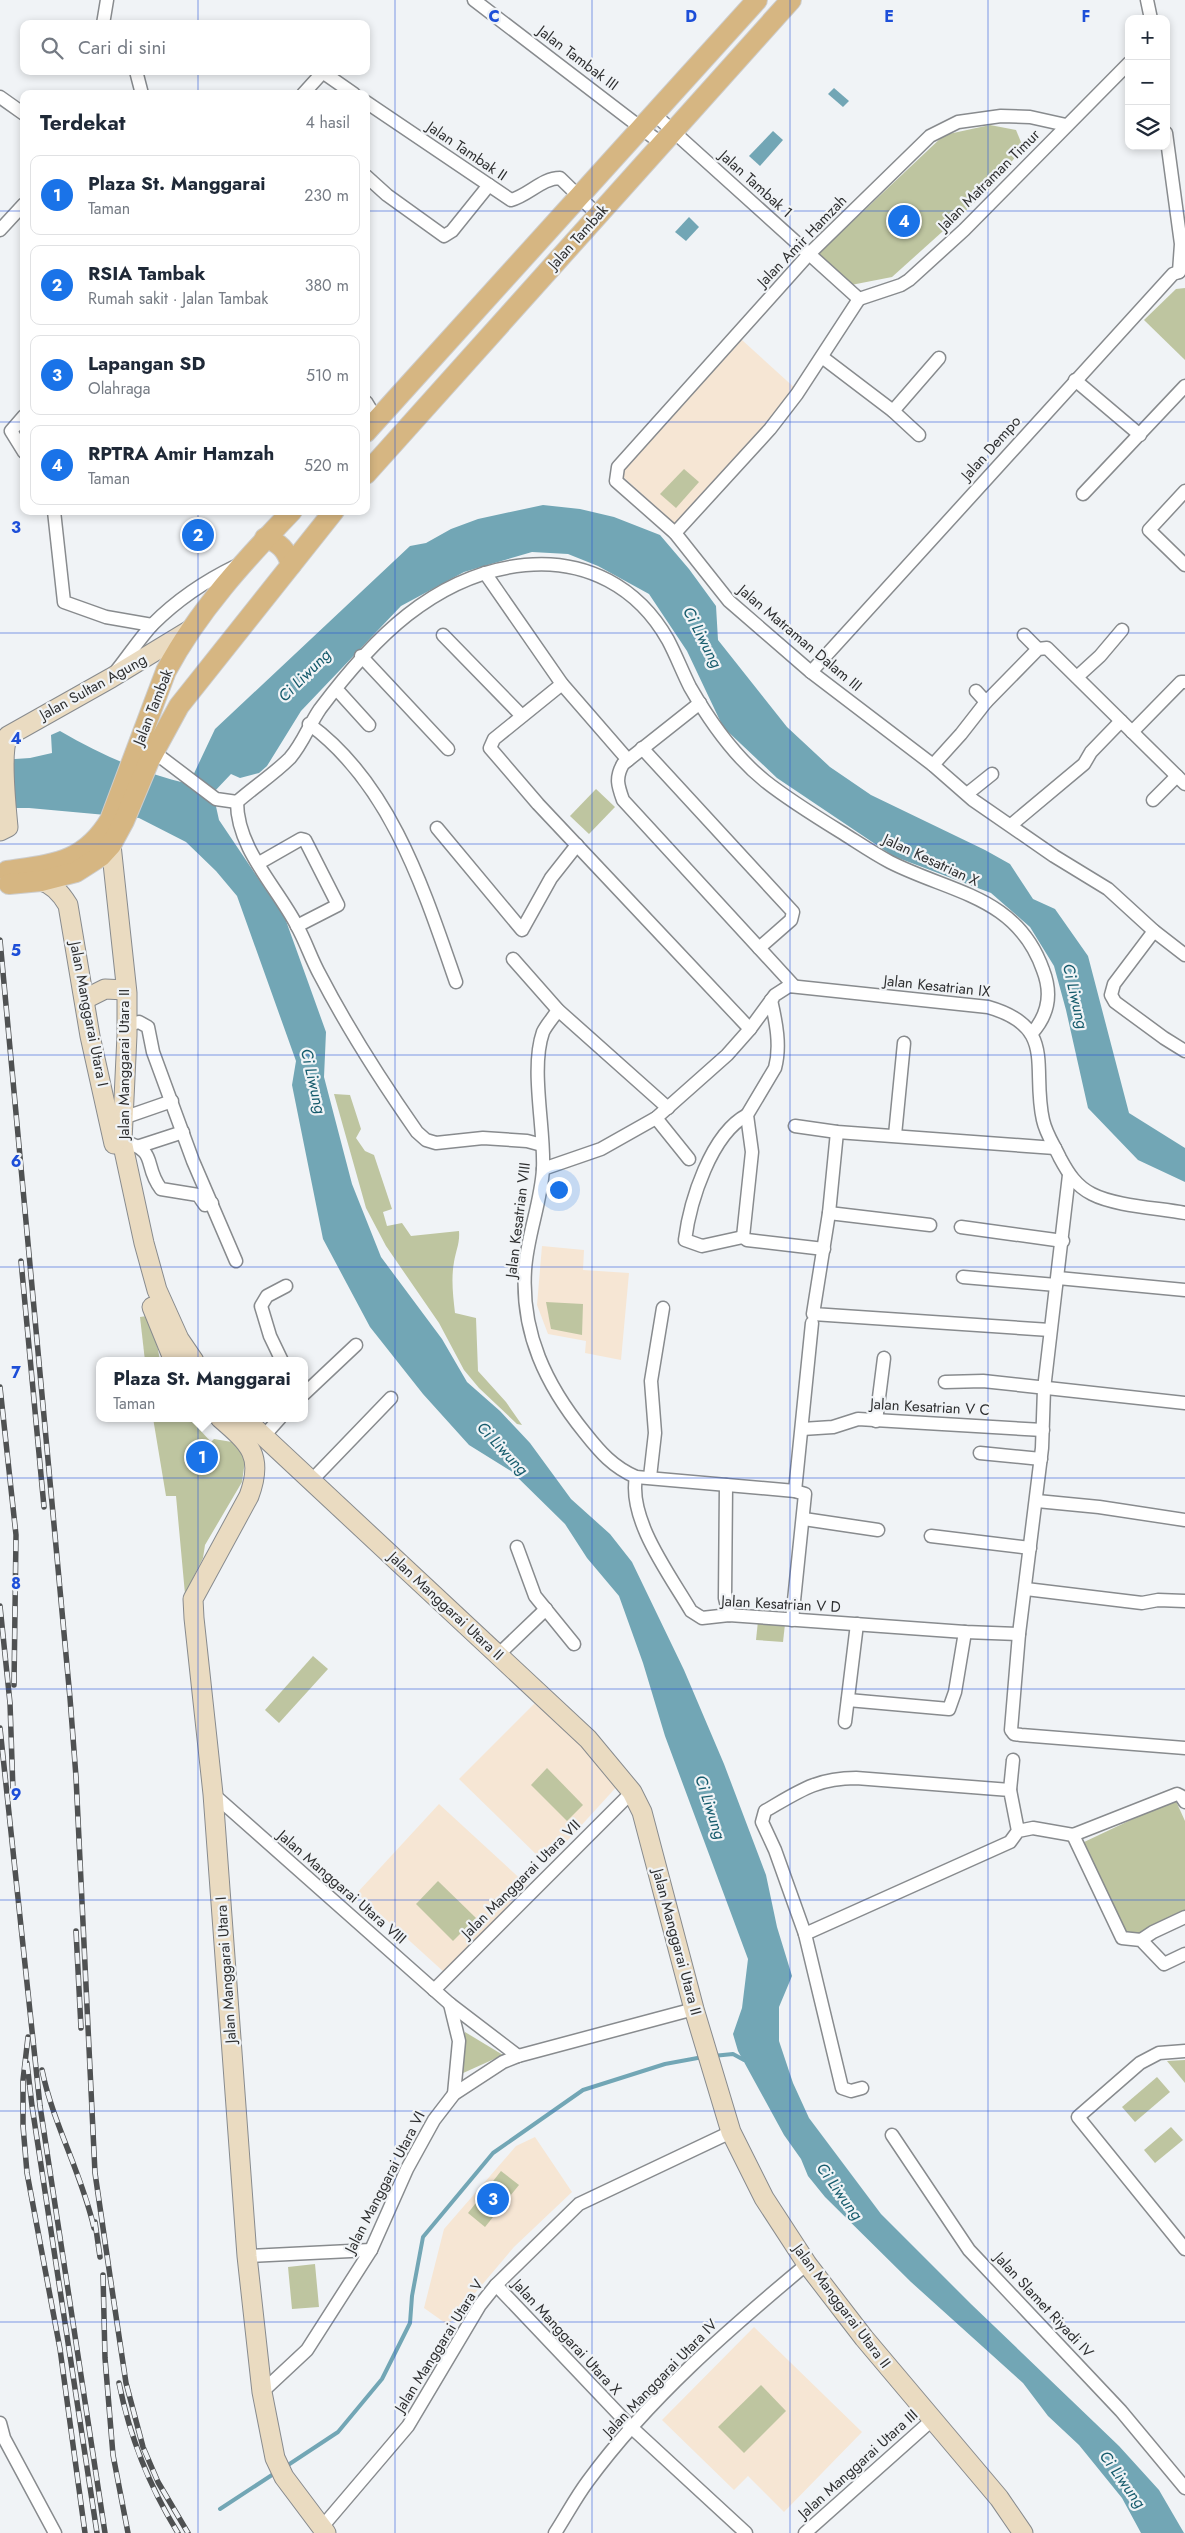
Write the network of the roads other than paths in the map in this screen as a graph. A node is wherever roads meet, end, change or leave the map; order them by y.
1 (107, 0) edge
2 (474, 0) edge
3 (757, 0) edge
4 (791, 0) edge
5 (1149, 1) edge
6 (1151, 15) edge
7 (104, 20) edge
8 (1125, 67) edge
9 (137, 75) edge
10 (319, 75) edge
11 (326, 75) edge
12 (141, 90) edge
13 (306, 90) edge
14 (348, 90) edge
15 (0, 97) edge
16 (370, 105) edge
17 (20, 111) edge
18 (648, 120) junction
19 (1066, 124) junction
20 (668, 138) junction
21 (1169, 150) edge
22 (370, 179) edge
23 (489, 185) junction
24 (579, 196) junction
25 (1180, 203) edge
26 (20, 208) edge
27 (598, 215) junction
28 (0, 230) edge
29 (1183, 242) edge
30 (809, 254) junction
31 (1182, 274) edge
32 (859, 299) junction
33 (822, 357) junction
34 (939, 358) dead end
35 (1075, 380) junction
36 (1185, 386) edge
37 (893, 411) junction
38 (20, 420) edge
39 (372, 426) edge
40 (919, 435) dead end
41 (1140, 435) junction
42 (20, 445) edge
43 (370, 470) edge
44 (616, 481) joint
45 (1185, 491) edge
46 (1083, 494) dead end
47 (54, 515) edge
48 (288, 515) edge
49 (292, 515) edge
50 (330, 515) edge
51 (314, 533) junction
52 (675, 533) junction
53 (265, 538) junction
54 (244, 562) junction
55 (291, 565) junction
56 (1185, 565) edge
57 (485, 573) junction
58 (152, 625) junction
59 (190, 630) junction
60 (1122, 630) dead end
61 (443, 635) dead end
62 (1024, 635) dead end
63 (1038, 649) junction
64 (361, 656) junction
65 (811, 672) junction
66 (1077, 677) junction
67 (111, 678) junction
68 (1185, 682) edge
69 (562, 684) junction
70 (976, 691) dead end
71 (340, 694) dead end
72 (986, 702) junction
73 (700, 703) junction
74 (522, 716) junction
75 (1120, 721) junction
76 (309, 724) junction
77 (368, 725) dead end
78 (1132, 732) junction
79 (642, 748) junction
80 (448, 749) dead end
81 (146, 753) junction
82 (0, 758) edge
83 (628, 760) junction
84 (932, 765) junction
85 (992, 774) dead end
86 (1181, 780) edge
87 (967, 794) junction
88 (1153, 800) dead end
89 (236, 802) junction
90 (117, 820) junction
91 (1011, 825) junction
92 (437, 828) dead end
93 (0, 831) edge
94 (577, 845) junction
95 (111, 846) junction
96 (258, 864) junction
97 (41, 881) junction
98 (298, 926) junction
99 (1154, 931) junction
100 (759, 948) junction
101 (1185, 956) edge
102 (513, 959) dead end
103 (456, 982) dead end
104 (794, 986) junction
105 (126, 990) junction
106 (85, 999) junction
107 (771, 1000) junction
108 (558, 1010) junction
109 (128, 1025) junction
110 (750, 1029) junction
111 (1032, 1033) junction
112 (904, 1043) dead end
113 (1185, 1051) edge
114 (172, 1101) junction
115 (668, 1108) junction
116 (747, 1115) junction
117 (123, 1118) junction
118 (656, 1118) junction
119 (794, 1126) dead end
120 (183, 1132) junction
121 (837, 1132) junction
122 (895, 1135) junction
123 (131, 1143) junction
124 (542, 1145) junction
125 (1055, 1148) junction
126 (689, 1159) dead end
127 (543, 1169) junction
128 (1069, 1175) junction
129 (212, 1203) junction
130 (829, 1212) junction
131 (1185, 1213) edge
132 (930, 1225) dead end
133 (961, 1227) dead end
134 (743, 1237) junction
135 (1063, 1241) junction
136 (824, 1249) junction
137 (236, 1261) dead end
138 (963, 1277) dead end
139 (1057, 1282) junction
140 (286, 1286) dead end
141 (1185, 1290) edge
142 (663, 1308) dead end
143 (812, 1323) dead end
144 (1050, 1330) junction
145 (356, 1344) dead end
146 (172, 1357) edge
147 (191, 1357) edge
148 (280, 1357) edge
149 (884, 1358) dead end
150 (945, 1382) dead end
151 (1044, 1389) junction
152 (308, 1390) edge
153 (391, 1398) dead end
154 (1185, 1403) edge
155 (876, 1420) junction
156 (224, 1422) edge
157 (248, 1422) edge
158 (276, 1422) edge
159 (802, 1429) junction
160 (1043, 1430) junction
161 (263, 1437) junction
162 (980, 1453) dead end
163 (1041, 1459) junction
164 (636, 1477) junction
165 (650, 1477) junction
166 (311, 1481) junction
167 (726, 1485) junction
168 (795, 1491) junction
169 (1037, 1501) junction
170 (804, 1518) junction
171 (1185, 1520) edge
172 (878, 1530) dead end
173 (931, 1536) dead end
174 (517, 1547) dead end
175 (1030, 1548) junction
176 (1026, 1590) junction
177 (1185, 1601) edge
178 (546, 1609) junction
179 (729, 1615) junction
180 (792, 1620) junction
181 (858, 1624) junction
182 (964, 1632) junction
183 (1020, 1634) junction
184 (574, 1644) dead end
185 (498, 1654) junction
186 (848, 1700) junction
187 (845, 1722) dead end
188 (1185, 1748) edge
189 (1013, 1760) dead end
190 (1010, 1790) junction
191 (632, 1792) junction
192 (213, 1794) junction
193 (1185, 1802) edge
194 (1018, 1831) junction
195 (1073, 1835) junction
196 (1185, 1917) edge
197 (805, 1934) junction
198 (1141, 1940) junction
199 (1185, 1954) edge
200 (434, 1990) junction
201 (450, 2004) junction
202 (694, 2008) junction
203 (1185, 2051) edge
204 (518, 2056) junction
205 (862, 2088) dead end
206 (454, 2094) junction
207 (732, 2132) junction
208 (892, 2135) dead end
209 (1185, 2249) edge
210 (371, 2250) junction
211 (246, 2256) junction
212 (807, 2264) junction
213 (496, 2286) junction
214 (262, 2392) junction
215 (932, 2420) junction
216 (0, 2423) edge
217 (631, 2427) junction
218 (1185, 2488) edge
219 (324, 2530) edge
220 (55, 2533) edge
221 (555, 2533) edge
222 (746, 2533) edge
223 (805, 2533) edge
224 (1024, 2533) edge

1 - 7 street
2 - 18 street, Jalan Tambak III
3 - 18 main road, Jalan Tambak
4 - 20 main road, Jalan Tambak
5 - 6 street
8 - 19 street, Jalan Matraman Timur
9 - 12 street
10 - 13 street
11 - 14 street
15 - 17 street
16 - 23 street, Jalan Tambak II
18 - 20 street, Jalan Tambak 1
18 - 20 street, Jalan Tambak III
18 - 24 main road, Jalan Tambak
19 - 30 street, Jalan Amir Hamzah
19 - 32 street, Jalan Matraman Timur
20 - 27 main road, Jalan Tambak
20 - 30 street, Jalan Tambak 1
21 - 25 street, Jalan Dempo
22 - 23 street
23 - 24 street, Jalan Tambak II
24 - 27 street, Jalan Tambak II
24 - 39 main road, Jalan Tambak
25 - 29 street, Jalan Dempo
26 - 28 street
27 - 43 main road, Jalan Tambak
29 - 31 street, Jalan Dempo
30 - 32 street, Jalan Tambak 1
30 - 44 street, Jalan Amir Hamzah
31 - 35 street, Jalan Dempo
32 - 33 street
33 - 37 street
33 - 52 street
34 - 37 street
35 - 41 street
35 - 65 street, Jalan Dempo
36 - 41 street
37 - 40 street
38 - 42 street
41 - 46 street
44 - 52 street, Jalan Matraman Dalam III
45 - 56 street
47 - 58 street
48 - 53 main road, Jalan Tambak
49 - 51 main road
50 - 51 main road, Jalan Tambak
51 - 55 main road, Jalan Tambak
52 - 65 street, Jalan Matraman Dalam III
53 - 54 main road, Jalan Tambak
53 - 55 main road
54 - 58 street
54 - 59 main road, Jalan Tambak
55 - 81 main road, Jalan Tambak
57 - 64 street, Jalan Kesatrian X
57 - 69 street
57 - 73 street, Jalan Kesatrian X
58 - 67 street
59 - 67 street, Jalan Sultan Agung
59 - 81 main road, Jalan Tambak
60 - 66 street
61 - 74 street
62 - 63 street
63 - 66 street
63 - 72 street
64 - 76 street, Jalan Kesatrian X
64 - 80 street
65 - 84 street, Jalan Matraman Dalam III
66 - 75 street
67 - 82 street, Jalan Sultan Agung
68 - 78 street
69 - 74 street
69 - 83 street
70 - 72 street
71 - 77 street
72 - 84 street
73 - 79 street
73 - 111 street, Jalan Kesatrian X
74 - 94 street
75 - 78 street
75 - 91 street
76 - 89 street, Jalan Kesatrian X
76 - 103 street
78 - 86 street
79 - 83 street
79 - 100 street
81 - 89 street
81 - 90 main road, Jalan Tambak
82 - 93 street, Jalan Sultan Agung
83 - 100 street
84 - 87 street, Jalan Matraman Dalam III
85 - 87 street
86 - 88 street
87 - 91 street, Jalan Matraman Dalam III
89 - 96 street
90 - 95 main road, Jalan Tambak
90 - 97 main road, Jalan Tambak
91 - 99 street, Jalan Matraman Dalam III
92 - 94 street
94 - 110 street
95 - 97 main road, Jalan Tambak
95 - 105 street, Jalan Manggarai Utara II
96 - 98 street
96 - 98 street
97 - 106 street, Jalan Manggarai Utara I
98 - 124 street
99 - 101 street, Jalan Matraman Dalam III
99 - 113 street
100 - 104 street
102 - 108 street
104 - 107 street
104 - 111 street, Jalan Kesatrian IX
105 - 106 street
105 - 109 street, Jalan Manggarai Utara II
106 - 146 street, Jalan Manggarai Utara I
107 - 110 street
107 - 116 street
108 - 115 street
108 - 124 street, Jalan Kesatrian VIII
109 - 114 street
109 - 117 street, Jalan Manggarai Utara II
110 - 115 street
111 - 125 street
112 - 122 street
114 - 117 street
114 - 120 street
115 - 118 street
116 - 134 street
116 - 134 street
117 - 123 street, Jalan Manggarai Utara II
118 - 126 street
118 - 127 street
119 - 121 street
120 - 123 street
120 - 129 street
121 - 122 street
121 - 130 street
122 - 125 street
123 - 129 street
123 - 147 street, Jalan Manggarai Utara II
124 - 127 street, Jalan Kesatrian VIII
125 - 128 street
127 - 164 street, Jalan Kesatrian VIII
128 - 131 street
128 - 135 street
129 - 137 street
130 - 132 street
130 - 136 street
133 - 135 street
134 - 136 street
135 - 139 street
136 - 144 street
138 - 139 street
139 - 141 street
139 - 144 street
140 - 148 street
142 - 165 street
143 - 159 street
144 - 151 street
145 - 152 street
149 - 155 street
150 - 151 street
151 - 154 street
151 - 160 street
153 - 166 street
155 - 159 street, Jalan Kesatrian V C
155 - 160 street, Jalan Kesatrian V C
156 - 192 street, Jalan Manggarai Utara I
157 - 161 street, Jalan Manggarai Utara II
158 - 161 street
159 - 168 street
160 - 163 street
161 - 166 street, Jalan Manggarai Utara II
162 - 163 street
163 - 169 street
164 - 165 street, Jalan Kesatrian VIII
164 - 179 street, Jalan Kesatrian V D
165 - 167 street, Jalan Kesatrian VIII
166 - 185 street, Jalan Manggarai Utara II
167 - 168 street, Jalan Kesatrian VIII
167 - 179 street
168 - 170 street
169 - 171 street
169 - 175 street
170 - 172 street
170 - 180 street
173 - 175 street
174 - 178 street
175 - 176 street
176 - 177 street
176 - 183 street
178 - 184 street
178 - 185 street
179 - 180 street, Jalan Kesatrian V D
180 - 181 street, Jalan Kesatrian V D
181 - 182 street, Jalan Kesatrian V D
181 - 186 street
182 - 183 street, Jalan Kesatrian V D
182 - 186 street
183 - 188 street
185 - 191 street, Jalan Manggarai Utara II
186 - 187 street
189 - 190 street
190 - 194 street
190 - 197 street
191 - 200 street, Jalan Manggarai Utara VII
191 - 202 street, Jalan Manggarai Utara II
192 - 200 street, Jalan Manggarai Utara VIII
192 - 211 street, Jalan Manggarai Utara I
193 - 195 street
194 - 195 street
194 - 197 street
195 - 198 street
196 - 198 street
197 - 205 street
198 - 199 street
200 - 201 street, Jalan Manggarai Utara VIII
201 - 204 street, Jalan Manggarai Utara VIII
201 - 206 street
202 - 204 street, Jalan Manggarai Utara VI
202 - 207 street, Jalan Manggarai Utara II
203 - 209 street
204 - 206 street, Jalan Manggarai Utara VI
206 - 210 street, Jalan Manggarai Utara VI
207 - 212 street, Jalan Manggarai Utara II
207 - 213 street, Jalan Manggarai Utara V
208 - 218 street, Jalan Slamet Riyadi IV
210 - 211 street
210 - 214 street, Jalan Manggarai Utara VI
211 - 214 street, Jalan Manggarai Utara I
212 - 215 street, Jalan Manggarai Utara II
212 - 217 street, Jalan Manggarai Utara IV
213 - 217 street, Jalan Manggarai Utara X
213 - 219 street, Jalan Manggarai Utara V
214 - 219 street, Jalan Manggarai Utara I
215 - 223 street, Jalan Manggarai Utara III
215 - 224 street, Jalan Manggarai Utara II
216 - 220 street
217 - 221 street, Jalan Manggarai Utara IV
217 - 222 street, Jalan Manggarai Utara X

